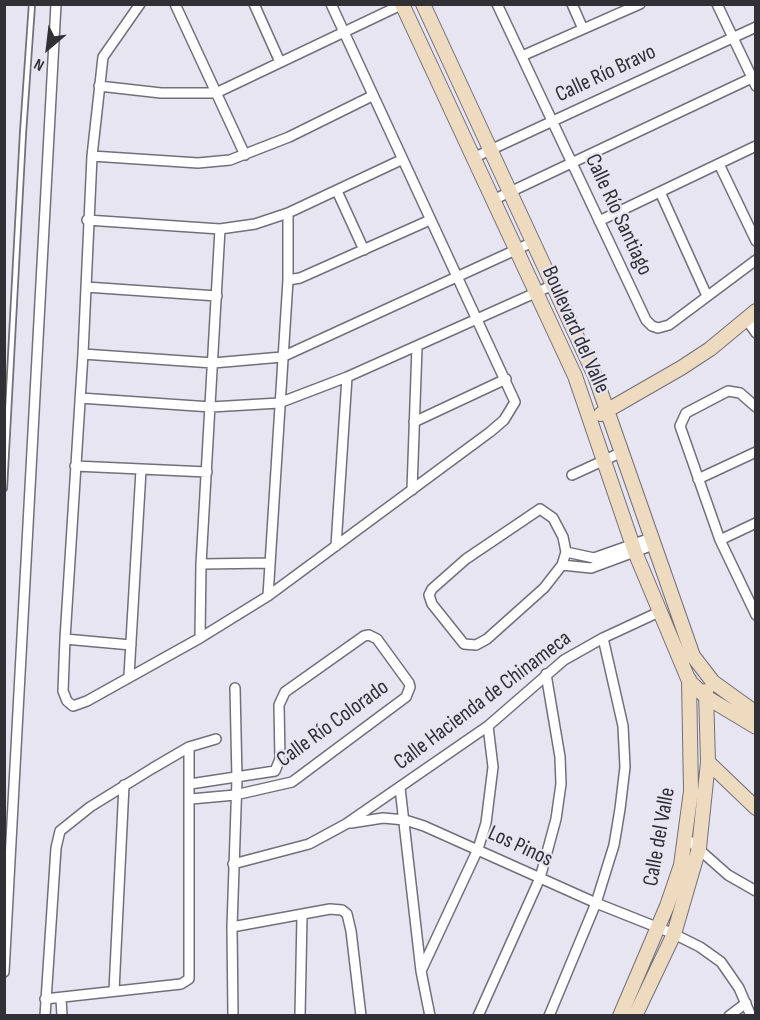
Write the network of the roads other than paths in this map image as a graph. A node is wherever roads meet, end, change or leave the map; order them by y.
1 (32, 4) edge
2 (56, 4) edge
3 (140, 4) edge
4 (176, 4) edge
5 (254, 4) edge
6 (331, 4) edge
7 (423, 4) edge
8 (497, 4) edge
9 (572, 4) edge
10 (639, 4) edge
11 (717, 4) edge
12 (402, 5) edge
13 (756, 27) edge
14 (583, 29) junction
15 (342, 32) junction
16 (732, 37) junction
17 (522, 56) junction
18 (280, 62) junction
19 (754, 80) edge
20 (99, 86) junction
21 (216, 93) junction
22 (372, 96) junction
23 (552, 121) junction
24 (756, 146) edge
25 (490, 150) junction
26 (245, 155) junction
27 (92, 156) junction
28 (473, 158) junction
29 (402, 160) junction
30 (572, 162) junction
31 (719, 164) junction
32 (337, 190) junction
33 (510, 192) junction
34 (660, 192) junction
35 (493, 200) junction
36 (288, 213) junction
37 (87, 220) junction
38 (430, 220) junction
39 (599, 221) junction
40 (220, 229) junction
41 (756, 241) edge
42 (533, 242) junction
43 (364, 250) junction
44 (516, 250) junction
45 (756, 260) edge
46 (456, 277) junction
47 (288, 280) junction
48 (553, 285) junction
49 (86, 287) junction
50 (536, 292) junction
51 (217, 296) junction
52 (707, 297) junction
53 (751, 315) edge
54 (477, 320) junction
55 (756, 333) edge
56 (417, 347) junction
57 (83, 354) junction
58 (282, 357) junction
59 (213, 363) junction
60 (348, 378) junction
61 (506, 379) junction
62 (80, 398) junction
63 (279, 403) junction
64 (211, 407) junction
65 (756, 407) edge
66 (609, 409) junction
67 (592, 420) junction
68 (414, 422) junction
69 (756, 452) edge
70 (620, 453) junction
71 (604, 460) junction
72 (75, 466) junction
73 (141, 470) junction
74 (207, 472) junction
75 (572, 475) dead end
76 (698, 479) junction
77 (4, 488) edge
78 (411, 490) junction
79 (756, 523) edge
80 (720, 540) junction
81 (652, 541) junction
82 (336, 546) junction
83 (634, 548) junction
84 (567, 552) junction
85 (270, 562) junction
86 (201, 564) junction
87 (562, 565) junction
88 (268, 596) junction
89 (752, 598) edge
90 (659, 612) junction
91 (756, 615) edge
92 (200, 638) junction
93 (603, 638) junction
94 (65, 639) junction
95 (132, 645) junction
96 (693, 656) junction
97 (706, 674) junction
98 (546, 675) junction
99 (129, 676) junction
100 (689, 681) junction
101 (235, 688) dead end
102 (706, 697) junction
103 (756, 712) edge
104 (488, 726) junction
105 (756, 727) edge
106 (216, 739) dead end
107 (189, 747) junction
108 (708, 762) junction
109 (237, 779) junction
110 (190, 784) junction
111 (124, 785) junction
112 (400, 788) junction
113 (235, 795) junction
114 (191, 799) junction
115 (756, 808) edge
116 (405, 820) junction
117 (346, 824) junction
118 (685, 837) junction
119 (699, 848) junction
120 (478, 849) junction
121 (233, 864) junction
122 (540, 878) junction
123 (756, 891) edge
124 (596, 903) junction
125 (302, 916) junction
126 (232, 927) junction
127 (658, 928) junction
128 (674, 934) junction
129 (421, 971) junction
130 (4, 972) edge
131 (114, 991) junction
132 (62, 998) junction
133 (45, 999) junction
134 (746, 1003) junction
135 (45, 1016) edge
136 (62, 1016) edge
137 (233, 1016) edge
138 (300, 1016) edge
139 (361, 1016) edge
140 (430, 1016) edge
141 (478, 1016) edge
142 (549, 1016) edge
143 (620, 1016) edge
144 (635, 1016) edge
145 (729, 1016) edge
146 (751, 1016) edge

1 - 77 lane
2 - 130 street
3 - 20 street
4 - 21 street
5 - 18 street
6 - 15 street
7 - 25 street, Boulevard del Valle
8 - 17 street, Calle Río Santiago
9 - 14 street
10 - 14 street
11 - 16 street
12 - 15 street
12 - 28 street, Boulevard del Valle
13 - 16 street, Calle Río Bravo
14 - 17 street
15 - 18 street
15 - 22 street
16 - 19 street
16 - 23 street, Calle Río Bravo
17 - 23 street, Calle Río Santiago
18 - 21 street
19 - 30 street
20 - 21 street
20 - 27 street
21 - 26 street
22 - 26 street
22 - 29 street
23 - 25 street, Calle Río Bravo
23 - 30 street, Calle Río Santiago
24 - 31 street
25 - 28 street, Calle Río Bravo
25 - 33 street, Boulevard del Valle
26 - 27 street
27 - 37 street
28 - 35 street, Boulevard del Valle
29 - 32 street
29 - 38 street
30 - 33 street
30 - 39 street, Calle Río Santiago
31 - 34 street
31 - 41 street
32 - 36 street
32 - 43 street
33 - 35 street
33 - 42 street, Boulevard del Valle
34 - 39 street
34 - 52 street
35 - 44 street, Boulevard del Valle
36 - 40 street
36 - 47 street
37 - 40 street
37 - 49 street
38 - 43 street
38 - 46 street
39 - 52 street, Calle Río Santiago
40 - 51 street
42 - 44 street
42 - 48 street, Boulevard del Valle
43 - 47 street
44 - 46 street
44 - 50 street, Boulevard del Valle
45 - 52 street, Calle Río Santiago
46 - 54 street
46 - 58 street
47 - 58 street
48 - 50 street
48 - 66 street, Boulevard del Valle
49 - 51 street
49 - 57 street
50 - 54 street
50 - 67 street, Boulevard del Valle
51 - 59 street
53 - 55 street
53 - 66 street
54 - 56 street
54 - 61 street
56 - 60 street
56 - 68 street
57 - 59 street
57 - 62 street
58 - 59 street
58 - 63 street
59 - 64 street
60 - 63 street
60 - 82 street
61 - 68 street
61 - 78 street
62 - 64 street
62 - 72 street
63 - 64 street
63 - 85 street
64 - 74 street
65 - 76 street
66 - 67 street
66 - 70 street, Boulevard del Valle
67 - 71 street, Boulevard del Valle
68 - 78 street
69 - 76 street
70 - 71 street
70 - 81 street, Boulevard del Valle
71 - 75 street
71 - 83 street, Boulevard del Valle
72 - 73 street
72 - 94 street
73 - 74 street
73 - 95 street
74 - 86 street
76 - 80 street
78 - 82 street
79 - 80 street
80 - 89 street
81 - 83 street
81 - 96 street, Boulevard del Valle
82 - 88 street
83 - 84 street
83 - 87 street
83 - 90 street, Boulevard del Valle
84 - 87 street
84 - 87 street
85 - 86 street
85 - 88 street
86 - 92 street
88 - 92 street
89 - 91 street
90 - 93 street, Calle Hacienda de Chinameca
90 - 100 street, Boulevard del Valle
92 - 99 street
93 - 98 street, Calle Hacienda de Chinameca
93 - 124 street
94 - 95 street
94 - 99 street
95 - 99 street
96 - 97 street, Boulevard del Valle
96 - 100 street, Calle del Valle
97 - 102 street, Calle del Valle
97 - 103 street, Boulevard del Valle
98 - 104 street, Calle Hacienda de Chinameca
98 - 122 street
100 - 102 street
100 - 118 street, Calle del Valle
101 - 109 street
102 - 105 street
102 - 108 street, Calle del Valle
104 - 112 street, Calle Hacienda de Chinameca
104 - 120 street
106 - 107 street
107 - 110 street
107 - 111 street
108 - 115 street
108 - 119 street, Calle del Valle
109 - 110 street
109 - 113 street
109 - 113 street, Calle Río Colorado
110 - 114 street
111 - 131 street
111 - 133 street
112 - 116 street
112 - 117 street, Calle Hacienda de Chinameca
113 - 114 street
113 - 121 street
114 - 131 street
116 - 117 street, Los Pinos
116 - 120 street, Los Pinos
116 - 129 street
117 - 121 street, Calle Hacienda de Chinameca
118 - 119 street
118 - 127 street, Calle del Valle
119 - 123 street
119 - 128 street, Calle del Valle
120 - 122 street, Los Pinos
120 - 129 street
121 - 126 street
122 - 124 street, Los Pinos
122 - 141 street
124 - 127 street, Los Pinos
124 - 142 street
125 - 126 street
125 - 138 street
125 - 139 street
126 - 137 street
127 - 128 street, Los Pinos
127 - 143 street, Calle del Valle
128 - 134 street, Los Pinos
128 - 144 street, Calle del Valle
129 - 140 street
131 - 132 street
132 - 133 street
132 - 136 street
133 - 135 street
134 - 145 street
134 - 146 street, Los Pinos

